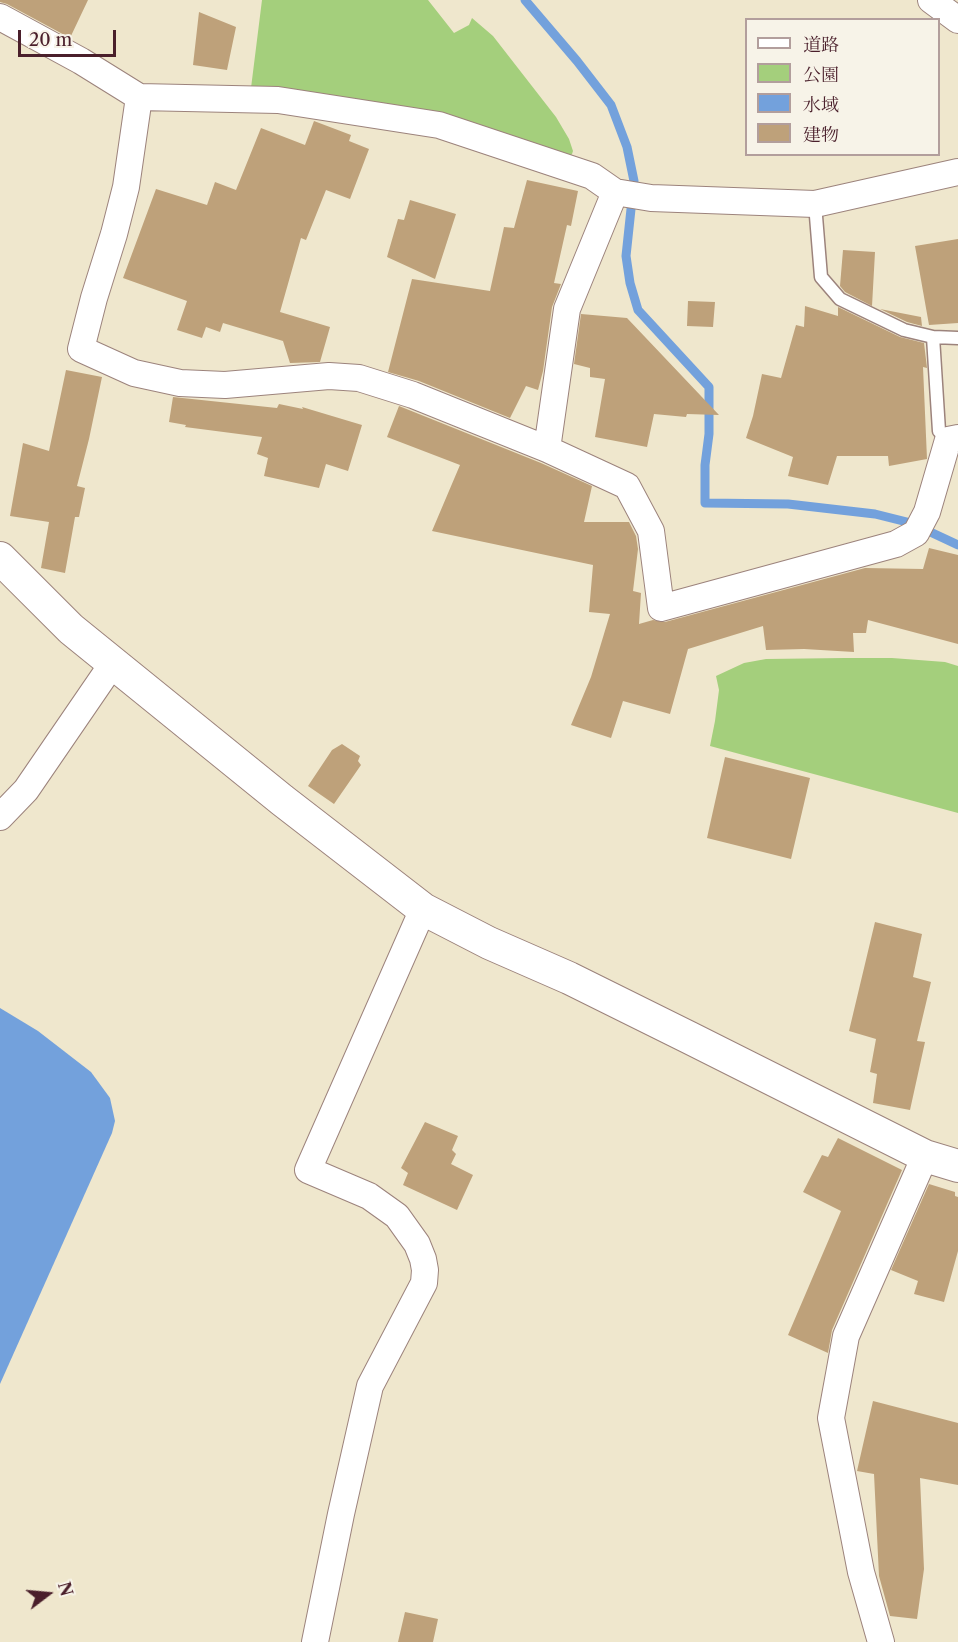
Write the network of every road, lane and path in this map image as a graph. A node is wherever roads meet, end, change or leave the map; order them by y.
1 (931, 0) edge
2 (0, 16) edge
3 (958, 20) edge
4 (139, 97) junction
5 (958, 172) edge
6 (615, 192) junction
7 (815, 204) junction
8 (933, 337) junction
9 (958, 338) edge
10 (953, 439) edge
11 (547, 449) junction
12 (0, 558) edge
13 (113, 663) junction
14 (0, 817) edge
15 (423, 909) junction
16 (926, 1156) junction
17 (958, 1166) edge
18 (315, 1642) edge
19 (881, 1642) edge

1 - 3 street
2 - 4 street
4 - 6 street
4 - 11 street
5 - 7 street
6 - 7 street
6 - 11 street
7 - 8 lane
8 - 9 lane
8 - 10 lane
10 - 11 street
12 - 13 street
13 - 14 street
13 - 15 street
15 - 16 street
15 - 18 street
16 - 17 street
16 - 19 street

